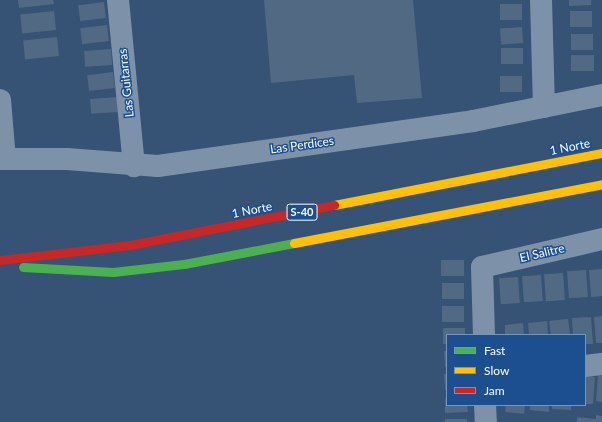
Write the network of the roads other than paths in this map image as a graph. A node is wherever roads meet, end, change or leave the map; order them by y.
1 (118, 0) edge
2 (541, 0) edge
3 (602, 95) edge
4 (0, 100) edge
5 (544, 107) junction
6 (602, 153) edge
7 (2, 159) edge
8 (134, 166) junction
9 (602, 184) edge
10 (602, 239) edge
11 (0, 260) edge
12 (0, 265) edge
13 (484, 334) edge
14 (602, 364) edge
15 (586, 366) edge
16 (486, 406) edge
17 (486, 422) edge

1 - 8 street, Las Guitarras
2 - 5 street
3 - 5 street, Las Perdices
4 - 7 street
5 - 8 street, Las Perdices
6 - 11 main road, 1 Norte / S-40
7 - 8 street, Las Perdices
9 - 12 main road, S-40
10 - 13 street, El Salitre
14 - 15 street
16 - 17 street

